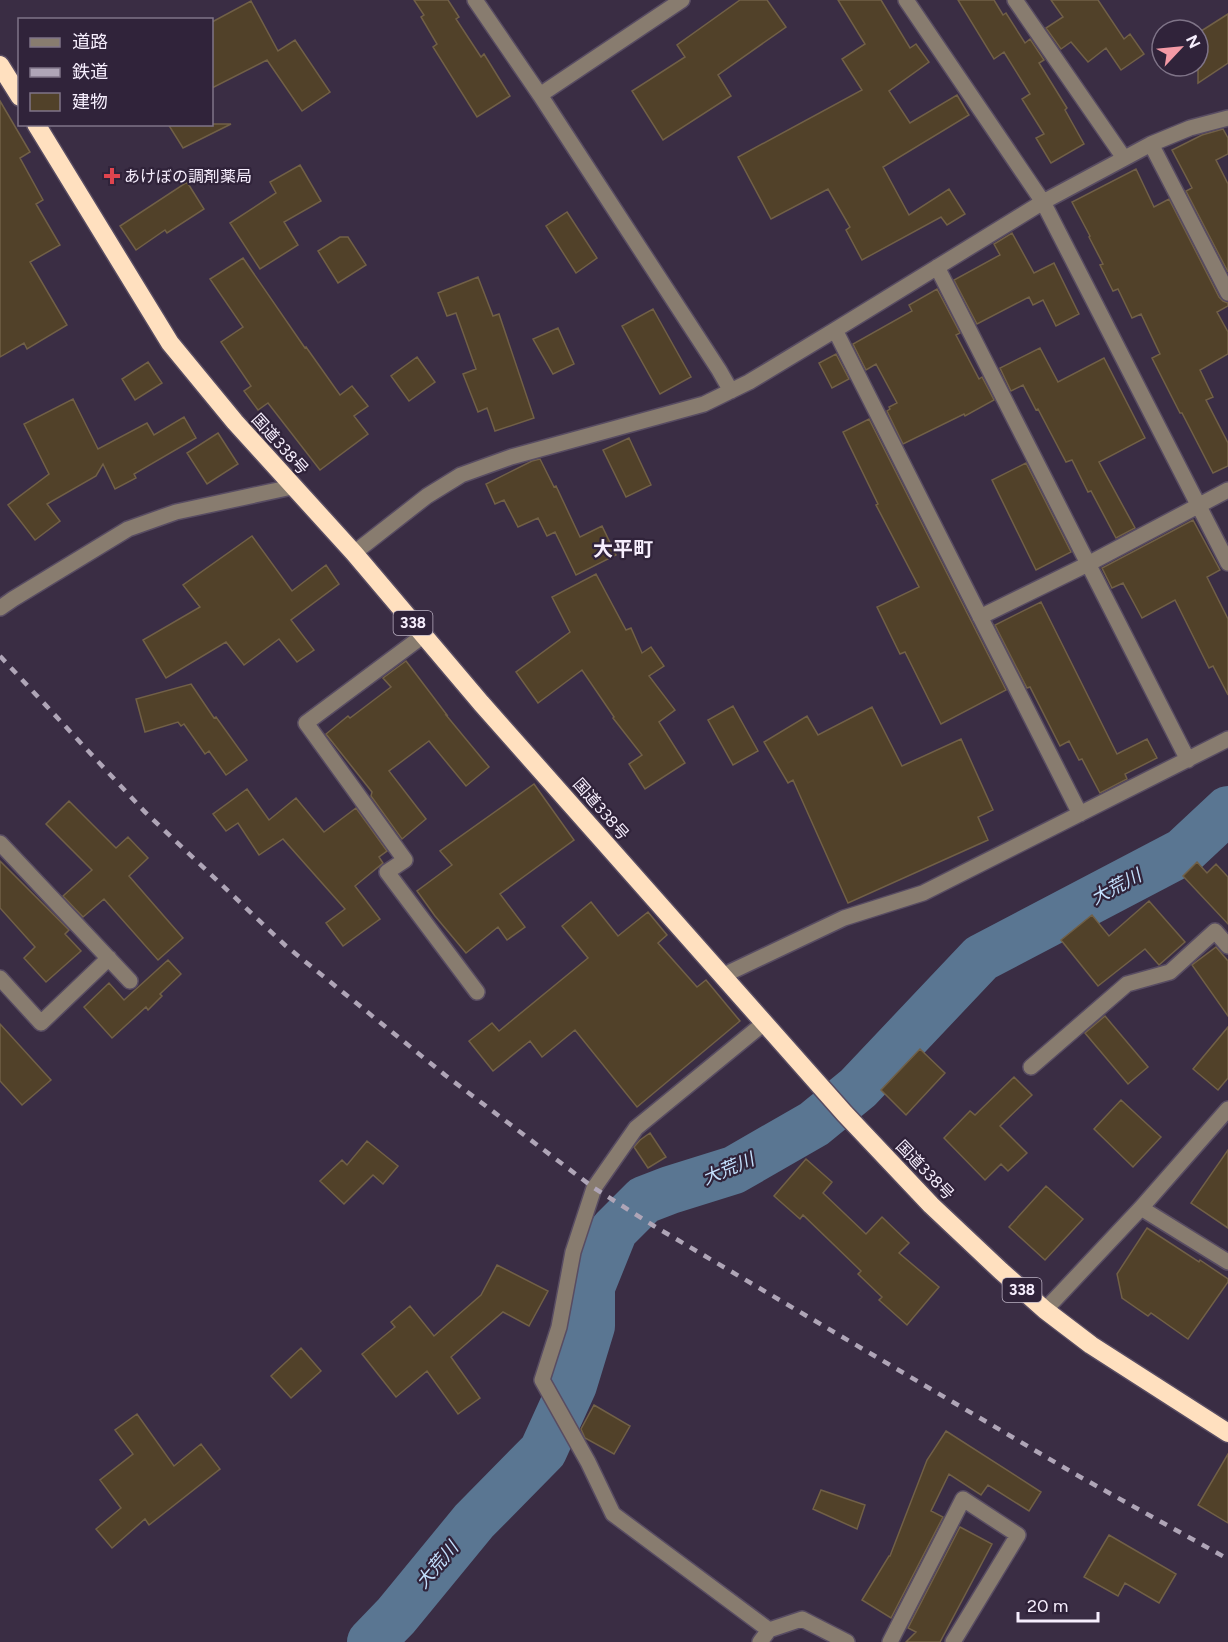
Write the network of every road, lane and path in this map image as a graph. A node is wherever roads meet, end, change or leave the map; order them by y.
1 (475, 0) edge
2 (682, 0) edge
3 (906, 0) edge
4 (1015, 0) edge
5 (0, 64) edge
6 (18, 94) edge
7 (540, 95) junction
8 (1228, 118) edge
9 (37, 126) edge
10 (1151, 144) junction
11 (1124, 158) junction
12 (1043, 202) junction
13 (938, 267) junction
14 (1228, 293) edge
15 (836, 330) junction
16 (731, 391) junction
17 (292, 487) junction
18 (1228, 490) edge
19 (1199, 505) junction
20 (354, 553) junction
21 (1228, 563) edge
22 (1088, 564) junction
23 (0, 608) edge
24 (980, 617) junction
25 (424, 635) junction
26 (1228, 740) edge
27 (1188, 760) junction
28 (1080, 814) junction
29 (0, 843) edge
30 (1228, 946) edge
31 (109, 958) junction
32 (722, 976) junction
33 (0, 978) edge
34 (130, 981) dead end
35 (477, 992) dead end
36 (764, 1023) junction
37 (1031, 1067) dead end
38 (1228, 1109) edge
39 (1141, 1208) junction
40 (1228, 1262) edge
41 (1045, 1310) junction
42 (1228, 1433) edge
43 (764, 1636) edge
44 (847, 1642) edge
45 (890, 1642) edge
46 (953, 1642) edge

1 - 7 street
2 - 7 street
3 - 12 street
4 - 11 street
5 - 6 highway
7 - 16 street
8 - 10 street
9 - 17 highway, 国道338号 / 338
10 - 11 street
10 - 14 street
11 - 12 street
12 - 13 street
12 - 19 street
13 - 15 street
13 - 22 street
15 - 16 street
15 - 24 street
16 - 20 street
17 - 20 highway, 国道338号 / 338
17 - 23 street
18 - 19 street
19 - 21 street
19 - 22 street
20 - 25 highway, 国道338号 / 338
22 - 24 street
22 - 27 street
24 - 28 street
25 - 32 highway, 国道338号 / 338
25 - 35 street
26 - 27 street
27 - 28 street
28 - 32 street
29 - 31 street
30 - 37 street
31 - 33 street
31 - 34 street
32 - 36 highway, 国道338号 / 338
36 - 41 highway, 国道338号 / 338
36 - 43 street
38 - 39 street
39 - 40 street
39 - 41 street
41 - 42 highway, 国道338号 / 338
43 - 44 street
45 - 46 street

